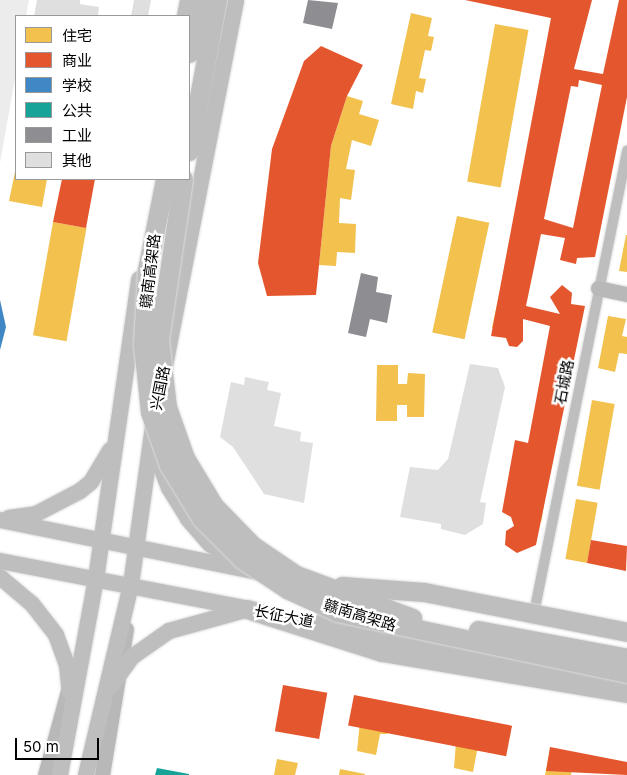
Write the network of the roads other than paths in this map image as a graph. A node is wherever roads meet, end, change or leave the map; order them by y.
1 (188, 0) edge
2 (199, 0) edge
3 (218, 0) edge
4 (236, 0) edge
5 (185, 15) edge
6 (190, 48) edge
7 (190, 145) edge
8 (627, 150) edge
9 (156, 180) edge
10 (164, 180) edge
11 (183, 180) edge
12 (598, 288) junction
13 (627, 294) edge
14 (120, 415) junction
15 (151, 436) junction
16 (0, 519) edge
17 (101, 542) junction
18 (138, 550) junction
19 (0, 561) edge
20 (250, 571) junction
21 (0, 577) edge
22 (96, 579) junction
23 (131, 585) junction
24 (342, 586) junction
25 (247, 609) junction
26 (532, 621) junction
27 (627, 632) edge
28 (627, 640) edge
29 (627, 658) edge
30 (122, 669) junction
31 (627, 673) edge
32 (70, 684) junction
33 (627, 684) edge
34 (627, 693) edge
35 (71, 719) junction
36 (97, 723) junction
37 (45, 775) edge
38 (60, 775) edge
39 (86, 775) edge
40 (102, 775) edge

1 - 5 main road
2 - 6 highway
3 - 7 highway
4 - 15 main road, 兴国路
8 - 12 street, 石城路
9 - 14 main road
10 - 31 highway, 赣南高架路, bridge
11 - 29 highway, 赣南高架路, bridge
12 - 13 street
12 - 26 street, 石城路
14 - 16 main road
14 - 17 main road
15 - 18 main road, 兴国路
15 - 20 main road
16 - 17 main road
17 - 18 main road
17 - 22 main road
18 - 20 main road
18 - 23 main road, 兴国路
19 - 22 main road, 长征大道
20 - 24 main road
21 - 32 main road
22 - 23 main road, 长征大道
22 - 32 street
22 - 35 main road
23 - 25 main road, 长征大道
23 - 30 street
23 - 36 main road, 兴国路
24 - 26 main road
24 - 27 highway, bridge
25 - 30 main road
25 - 33 main road, 长征大道
25 - 34 highway
26 - 28 main road
30 - 36 main road
30 - 40 street
32 - 35 main road
32 - 37 street
35 - 38 main road
36 - 39 main road, 兴国路

